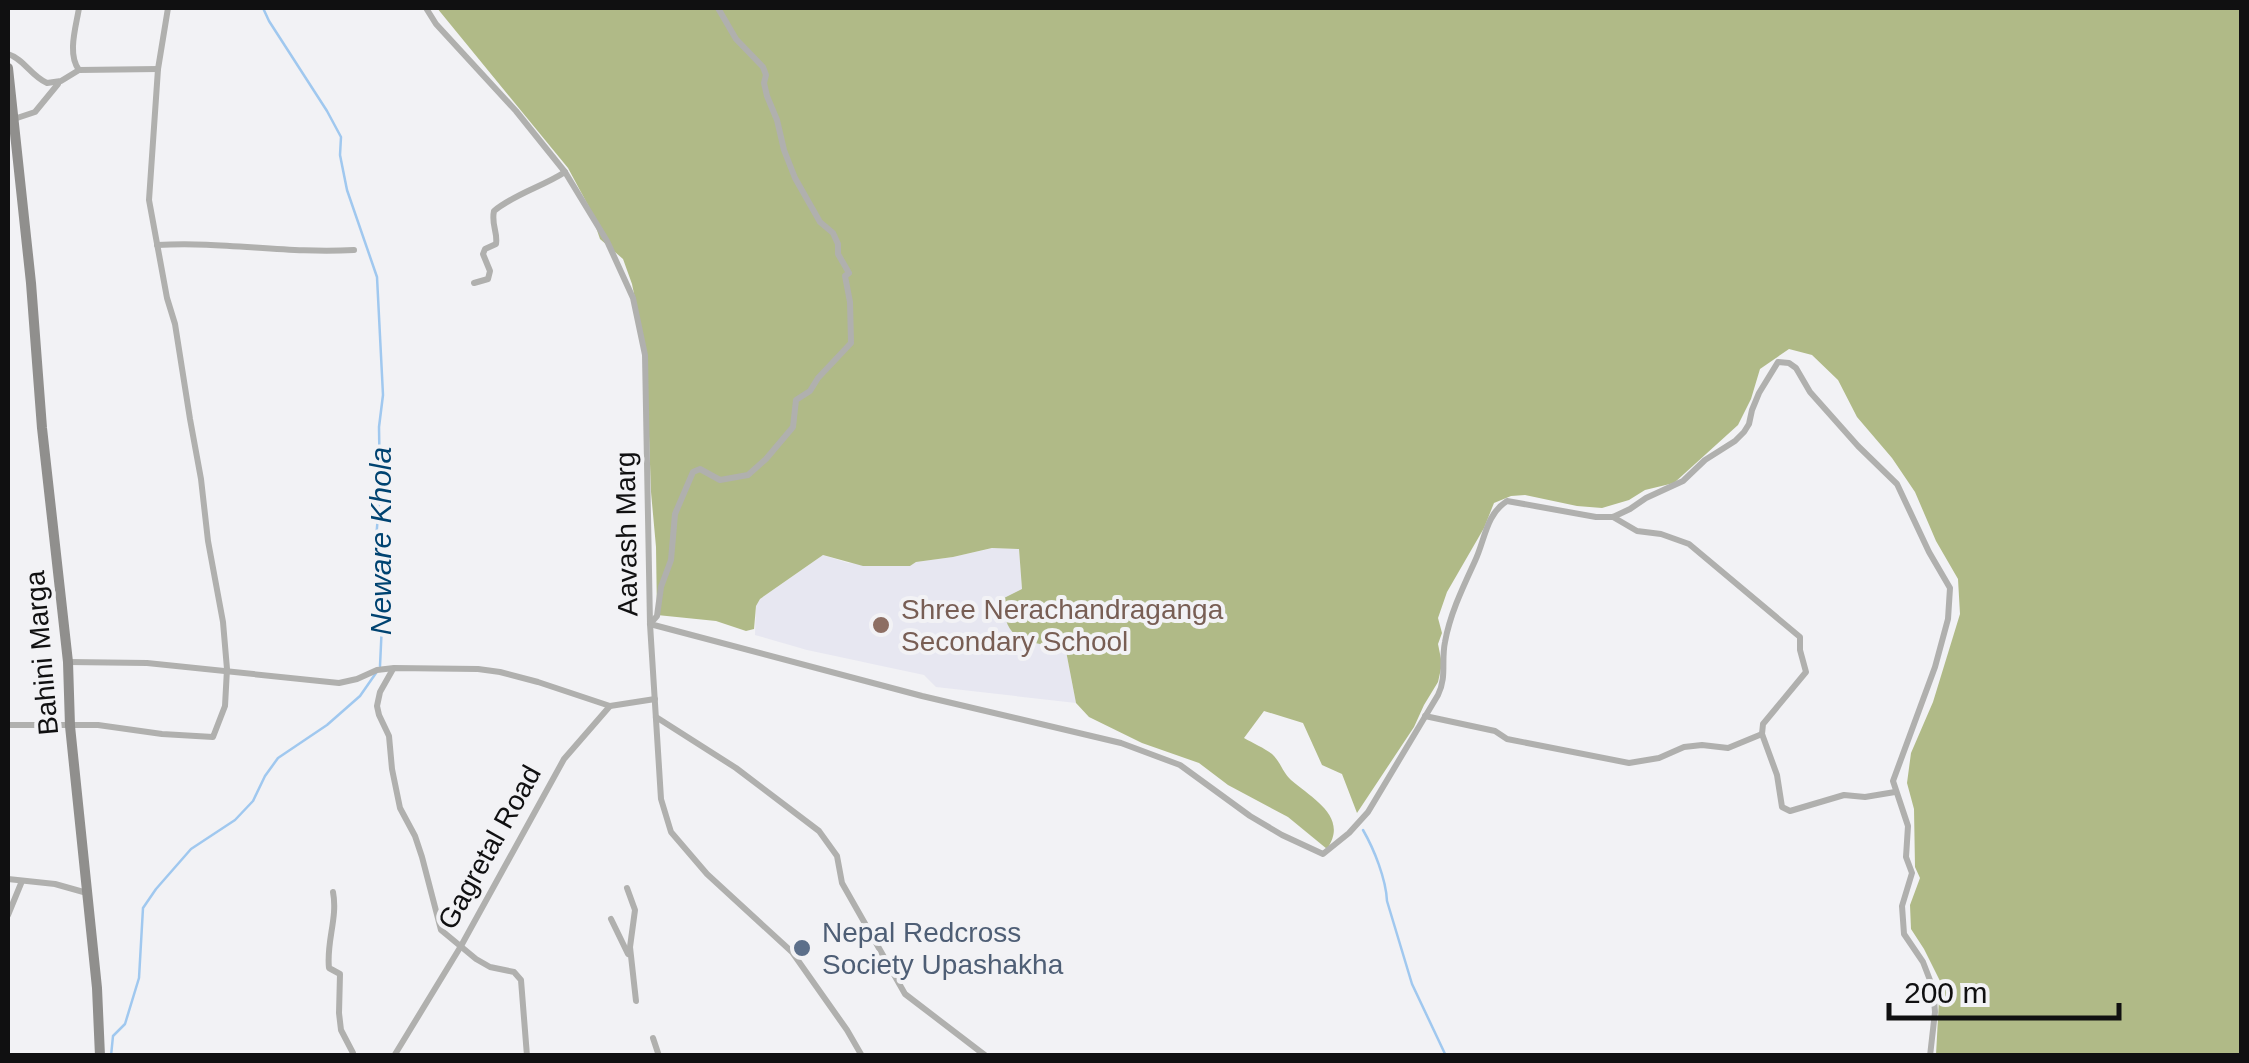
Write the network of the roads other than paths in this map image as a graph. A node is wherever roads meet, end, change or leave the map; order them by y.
1 (79, 8) edge
2 (168, 8) edge
3 (426, 8) edge
4 (718, 8) edge
5 (8, 54) edge
6 (8, 68) edge
7 (79, 70) junction
8 (158, 70) junction
9 (61, 81) junction
10 (14, 119) junction
11 (565, 172) junction
12 (157, 245) junction
13 (354, 250) dead end
14 (474, 283) dead end
15 (1613, 517) junction
16 (650, 624) junction
17 (68, 662) junction
18 (394, 668) junction
19 (226, 669) junction
20 (654, 699) junction
21 (610, 706) junction
22 (655, 716) junction
23 (1424, 716) junction
24 (8, 725) edge
25 (70, 726) junction
26 (1762, 734) junction
27 (1895, 792) junction
28 (8, 879) edge
29 (22, 881) junction
30 (627, 888) dead end
31 (333, 892) dead end
32 (87, 893) junction
33 (8, 915) edge
34 (611, 920) dead end
35 (461, 946) junction
36 (630, 957) junction
37 (636, 1001) dead end
38 (653, 1038) dead end
39 (353, 1053) dead end
40 (100, 1056) edge
41 (394, 1056) edge
42 (526, 1056) edge
43 (658, 1056) edge
44 (862, 1056) edge
45 (986, 1056) edge
46 (1930, 1056) edge

1 - 7 street
2 - 8 street
3 - 11 street, Aavash Marg
4 - 16 street
5 - 9 street
6 - 10 street, Bahini Marga
7 - 8 street
7 - 9 street
8 - 12 street
9 - 10 street
10 - 17 street, Bahini Marga
11 - 14 street
11 - 16 street, Aavash Marg
12 - 13 street
12 - 19 street
15 - 23 street
15 - 26 street
15 - 27 street
16 - 20 street, Aavash Marg
16 - 23 street
17 - 19 street
17 - 25 street, Bahini Marga
18 - 19 street
18 - 21 street
18 - 35 street
19 - 25 street
20 - 21 street
20 - 22 street, Aavash Marg
21 - 35 street, Gagretal Road
22 - 44 street, Aavash Marg
22 - 45 street
23 - 26 street
24 - 25 street
25 - 32 street, Bahini Marga
26 - 27 street
27 - 46 street
28 - 29 street
29 - 32 street
29 - 33 street
30 - 36 street
31 - 39 street
32 - 40 street, Bahini Marga
34 - 36 street
35 - 41 street, Gagretal Road
35 - 42 street
36 - 37 street
38 - 43 street

